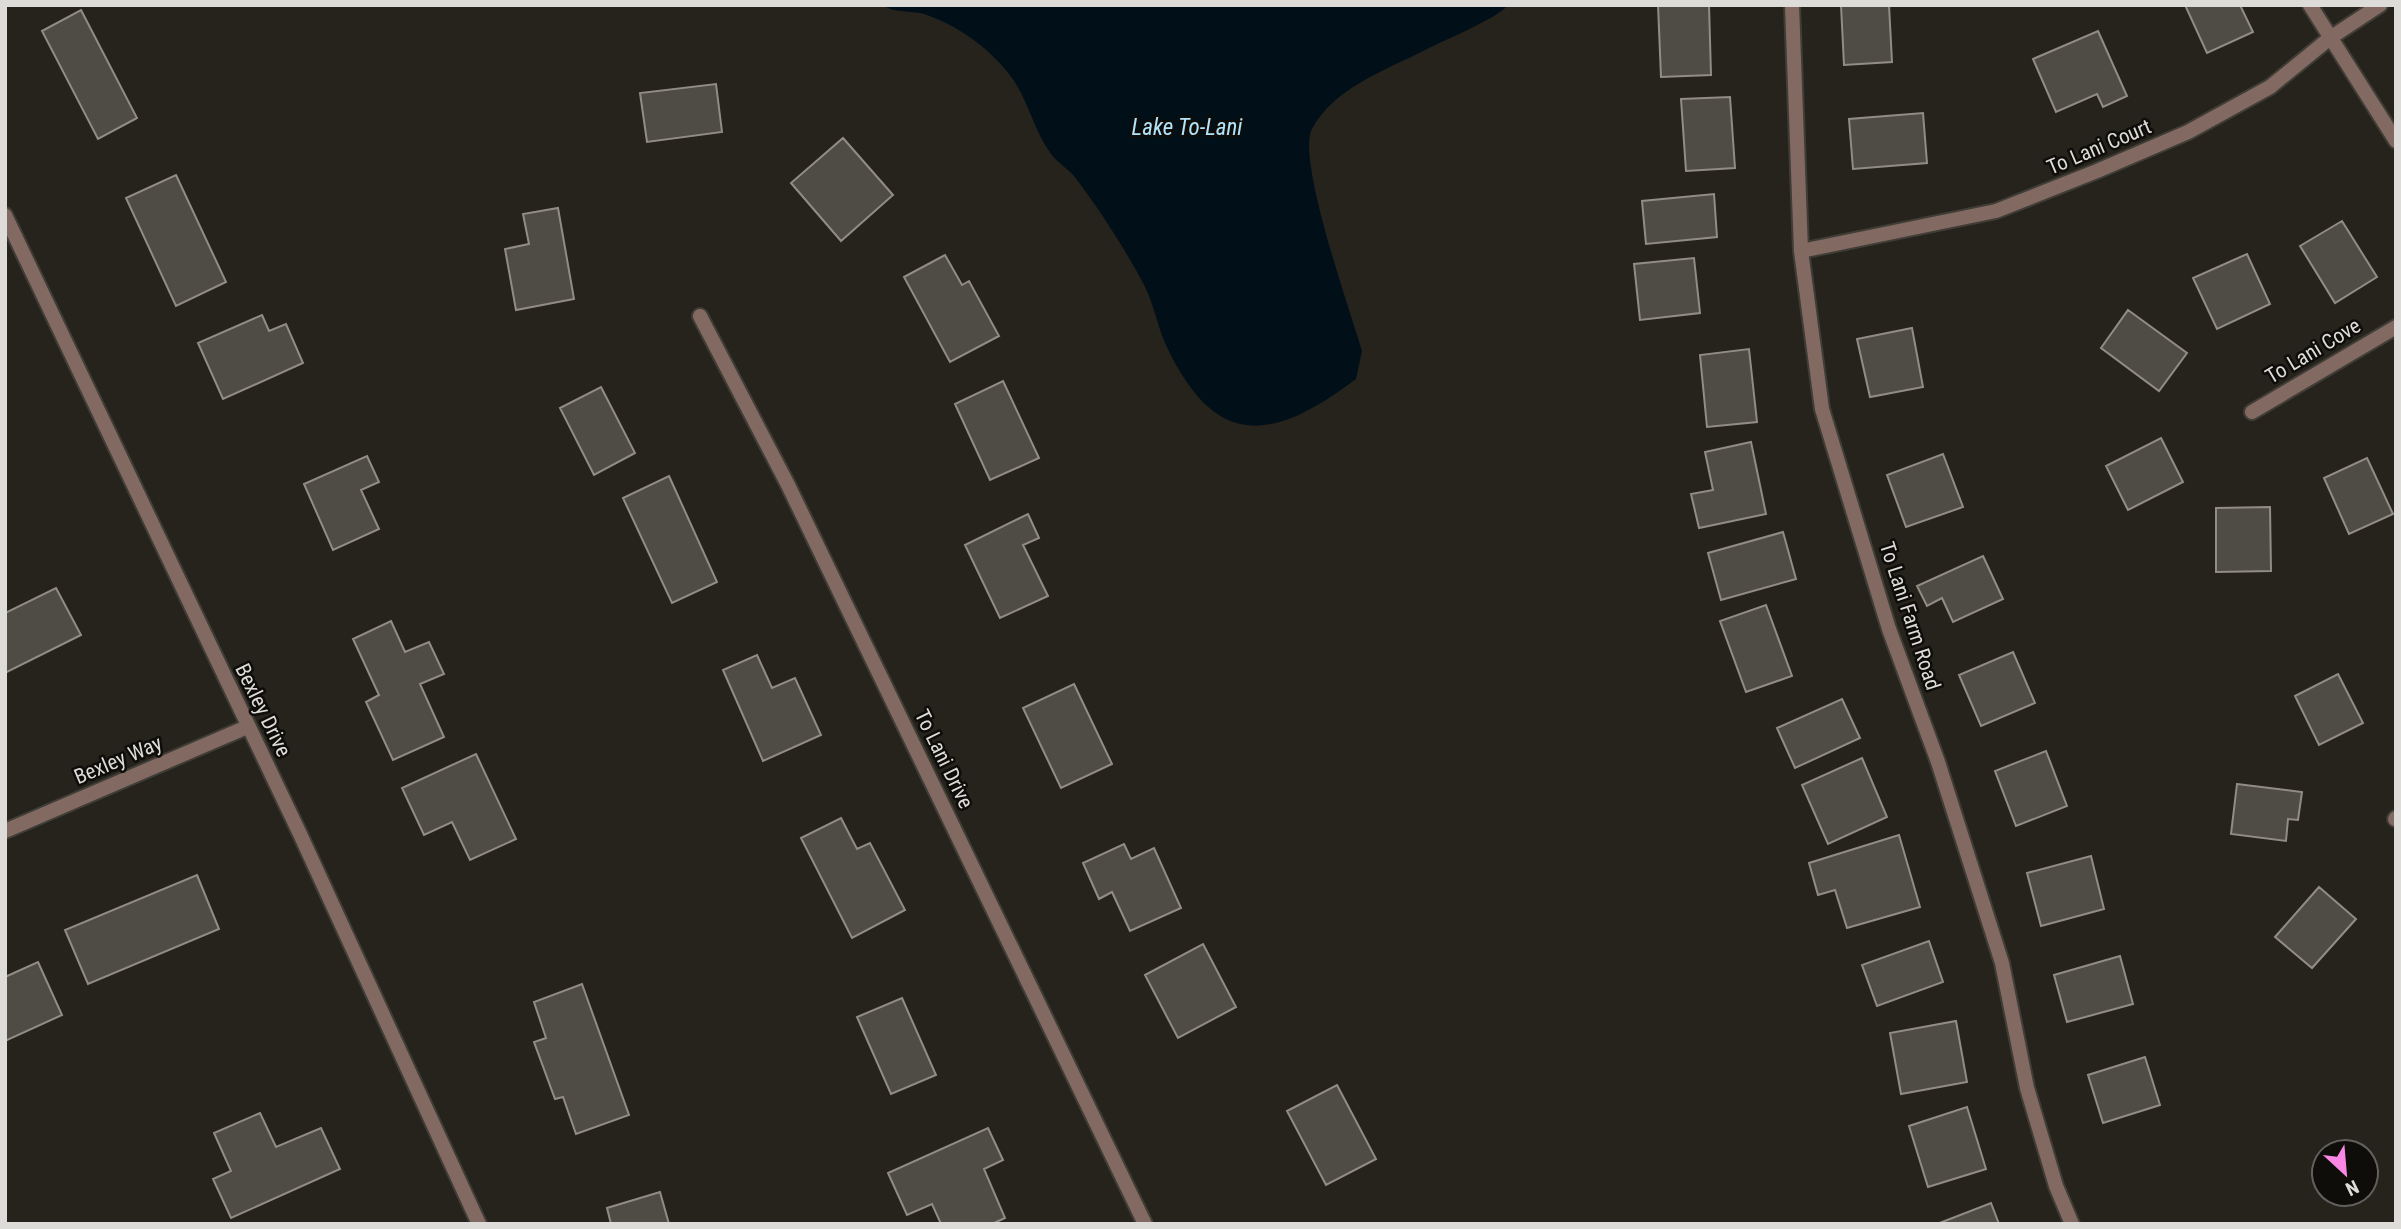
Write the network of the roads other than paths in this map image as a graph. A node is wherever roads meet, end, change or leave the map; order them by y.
1 (1792, 5) edge
2 (2310, 5) edge
3 (2380, 5) edge
4 (2330, 38) junction
5 (2396, 141) edge
6 (5, 215) edge
7 (1801, 251) junction
8 (700, 316) dead end
9 (2396, 327) edge
10 (2252, 412) dead end
11 (247, 727) junction
12 (5, 831) edge
13 (479, 1224) edge
14 (1145, 1224) edge
15 (2073, 1224) edge

1 - 7 street, To Lani Farm Road
2 - 4 street
3 - 4 street, To Lani Court
4 - 5 street
4 - 7 street, To Lani Court
6 - 11 street, Bexley Drive
7 - 15 street, To Lani Farm Road
8 - 14 street, To Lani Drive
9 - 10 street, To Lani Cove
11 - 12 street, Bexley Way
11 - 13 street, Bexley Drive

